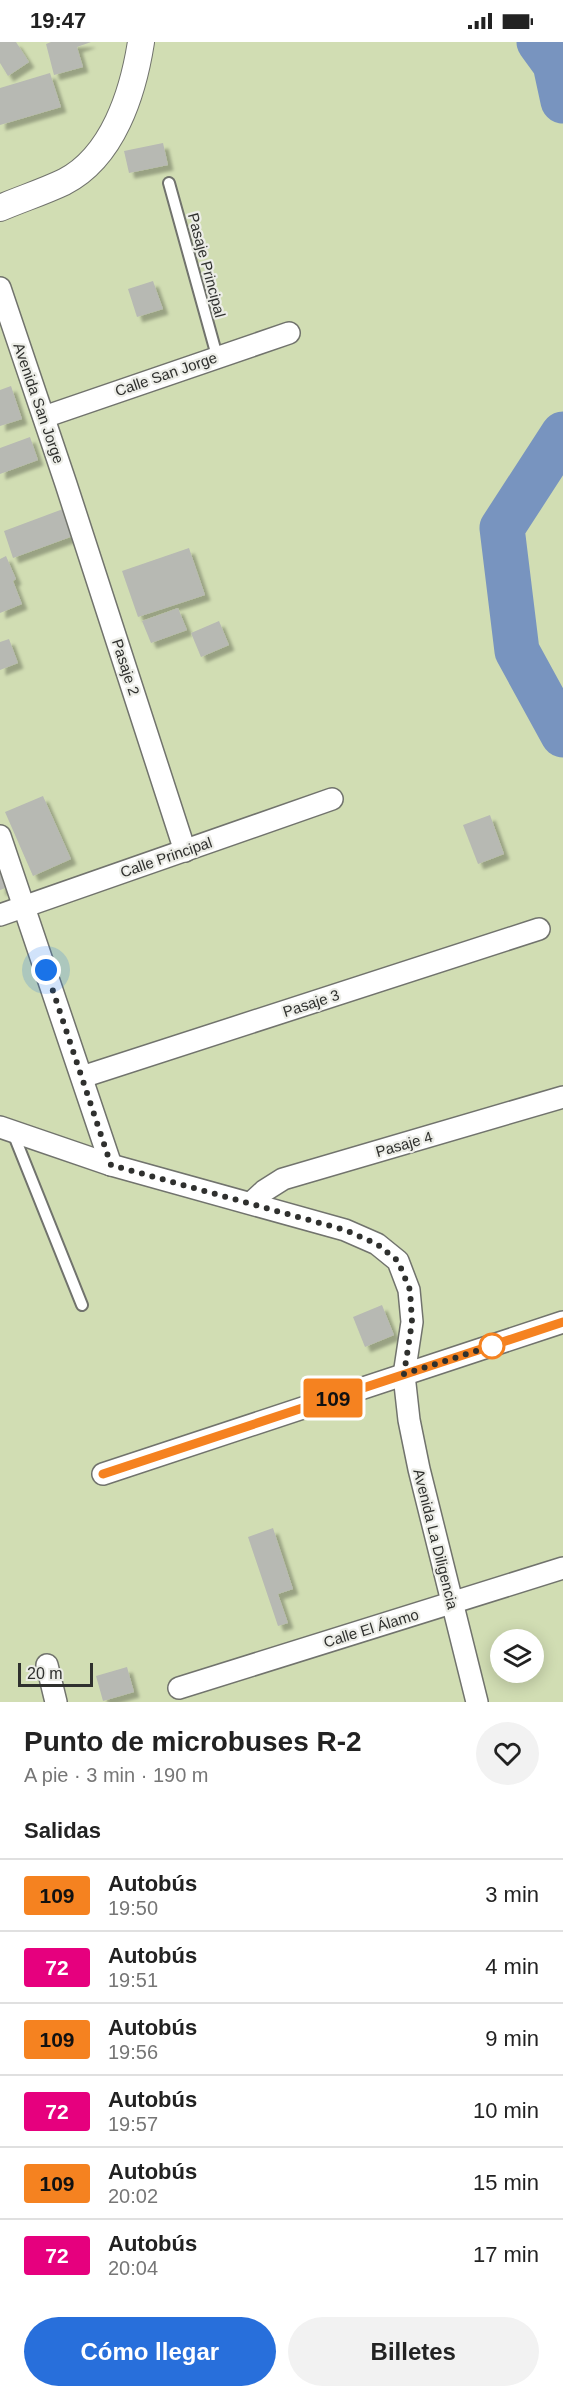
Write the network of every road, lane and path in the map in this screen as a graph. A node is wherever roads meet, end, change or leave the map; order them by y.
1 (141, 42) edge
2 (169, 183) dead end
3 (0, 208) edge
4 (0, 288) edge
5 (288, 333) dead end
6 (217, 356) junction
7 (44, 417) junction
8 (66, 484) joint
9 (332, 799) dead end
10 (0, 836) edge
11 (185, 850) junction
12 (25, 906) junction
13 (0, 915) edge
14 (539, 929) dead end
15 (82, 1077) junction
16 (563, 1097) edge
17 (6, 1129) edge
18 (111, 1165) junction
19 (252, 1203) junction
20 (82, 1305) dead end
21 (563, 1322) edge
22 (404, 1374) junction
23 (103, 1474) dead end
24 (563, 1568) edge
25 (452, 1603) junction
26 (47, 1665) dead end
27 (179, 1688) dead end
28 (56, 1702) edge
29 (477, 1702) edge

1 - 3 street
2 - 6 lane, Pasaje Principal
4 - 7 street, Avenida San Jorge
5 - 6 street, Calle San Jorge
6 - 7 street, Calle San Jorge
7 - 8 street, Avenida San Jorge
8 - 11 street, Pasaje 2
9 - 11 street, Calle Principal
10 - 12 street
11 - 12 street, Calle Principal
12 - 13 street, Calle Principal
12 - 15 street
14 - 15 street, Pasaje 3
15 - 18 street
16 - 19 street, Pasaje 4
17 - 18 street
17 - 20 lane
18 - 19 street
19 - 22 street, Avenida La Diligencia
21 - 22 street
22 - 23 street
22 - 25 street, Avenida La Diligencia
24 - 25 street, Calle El Álamo
25 - 27 street, Calle El Álamo
25 - 29 street, Avenida La Diligencia
26 - 28 street

